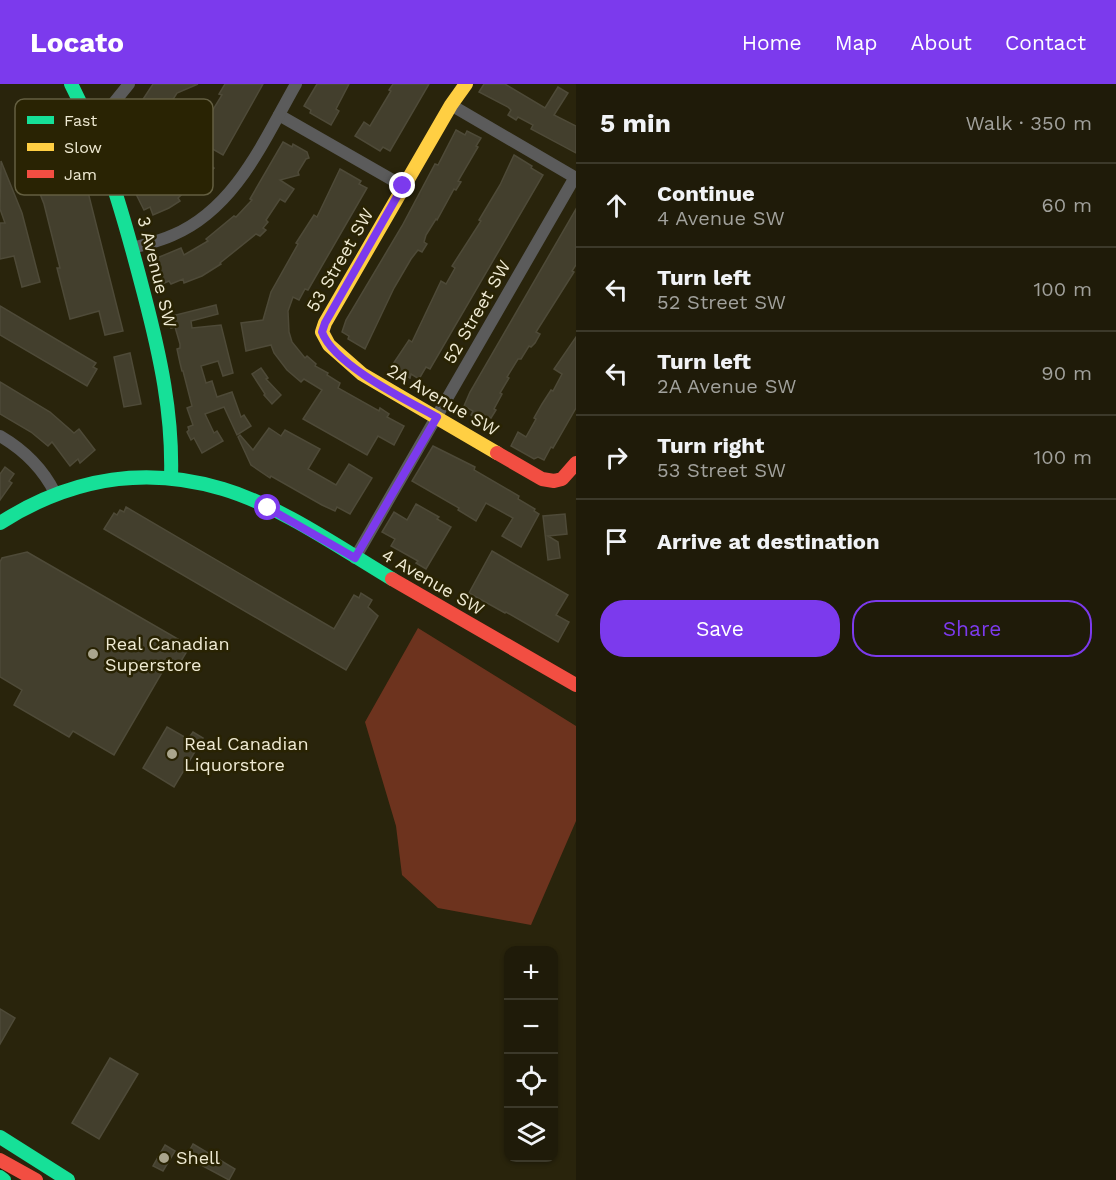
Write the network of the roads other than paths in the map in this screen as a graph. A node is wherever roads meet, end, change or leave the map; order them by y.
1 (71, 84) edge
2 (129, 84) edge
3 (296, 84) edge
4 (466, 84) edge
5 (78, 99) edge
6 (117, 99) edge
7 (451, 105) junction
8 (279, 115) junction
9 (576, 178) edge
10 (403, 186) junction
11 (118, 195) edge
12 (133, 248) junction
13 (322, 332) joint
14 (437, 417) junction
15 (0, 436) edge
16 (576, 463) edge
17 (171, 478) junction
18 (55, 493) junction
19 (0, 524) edge
20 (355, 558) junction
21 (576, 685) edge
22 (0, 1137) edge
23 (0, 1160) edge
24 (0, 1177) edge
25 (4, 1180) edge
26 (36, 1180) edge
27 (68, 1180) edge

1 - 5 street, 3 Avenue SW
2 - 6 street
3 - 8 street
4 - 7 street, 53 Street SW
7 - 9 street
7 - 10 street, 53 Street SW
8 - 10 street
8 - 12 street
9 - 14 street, 52 Street SW
10 - 13 street, 53 Street SW
11 - 12 street, 3 Avenue SW
12 - 17 street, 3 Avenue SW
13 - 14 street, 2A Avenue SW
14 - 16 street, 2A Avenue SW
14 - 20 street, 52 Street SW
15 - 18 street
17 - 18 street, 4 Avenue SW
17 - 20 street, 4 Avenue SW
18 - 19 street, 4 Avenue SW
20 - 21 street, 4 Avenue SW
22 - 27 street
23 - 26 street
24 - 25 street

